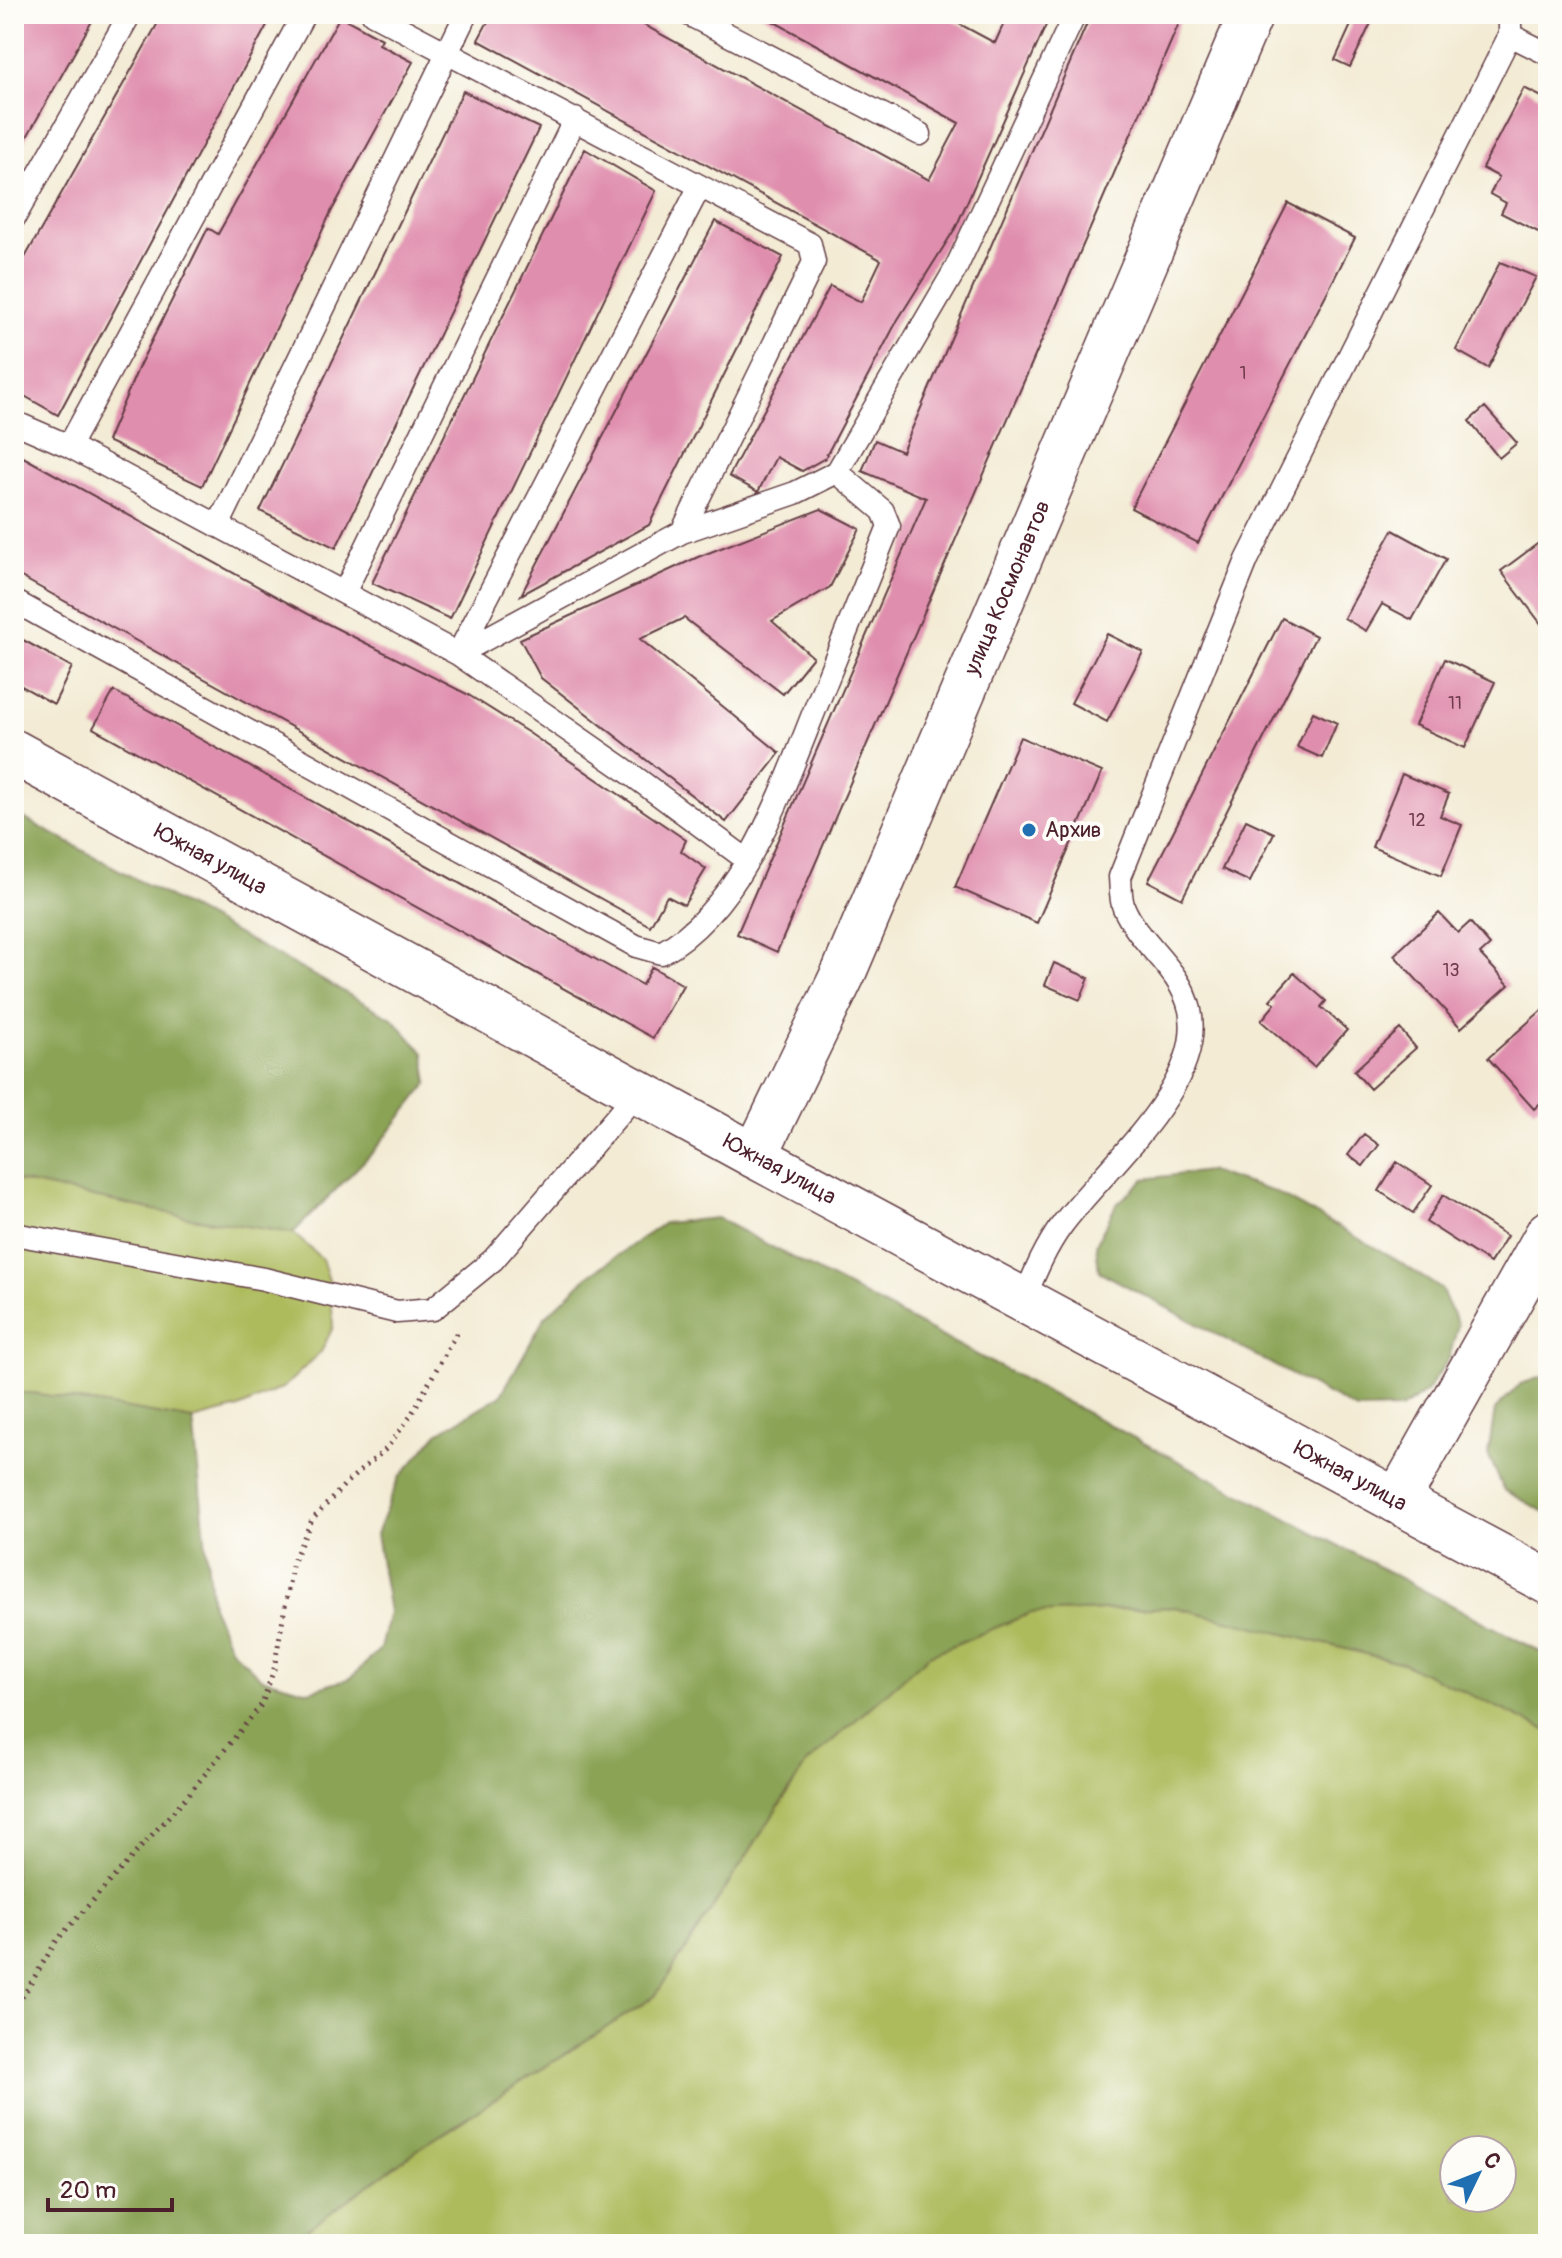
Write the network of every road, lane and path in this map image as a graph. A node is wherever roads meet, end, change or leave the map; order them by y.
1 (130, 14) edge
2 (304, 14) edge
3 (373, 14) edge
4 (466, 14) edge
5 (688, 14) edge
6 (1075, 14) edge
7 (1251, 14) edge
8 (1510, 24) edge
9 (447, 52) junction
10 (1548, 54) edge
11 (575, 119) junction
12 (920, 134) dead end
13 (700, 186) junction
14 (14, 218) edge
15 (14, 422) edge
16 (69, 446) junction
17 (837, 472) junction
18 (218, 526) junction
19 (682, 532) junction
20 (344, 593) junction
21 (14, 601) edge
22 (458, 654) junction
23 (14, 752) edge
24 (747, 860) junction
25 (638, 1092) junction
26 (755, 1156) junction
27 (1548, 1233) edge
28 (14, 1234) edge
29 (1023, 1301) junction
30 (460, 1325) dead end
31 (1397, 1501) junction
32 (1548, 1582) edge
33 (14, 2011) edge

1 - 14 lane
2 - 16 lane
3 - 9 lane
4 - 9 lane
5 - 12 lane
6 - 17 lane
7 - 26 main road, улица Космонавтов
8 - 10 lane
8 - 29 lane
9 - 11 lane
9 - 18 lane
11 - 13 lane
11 - 20 lane
13 - 19 lane
13 - 22 lane
15 - 16 lane
16 - 18 lane
17 - 19 lane
17 - 24 lane
18 - 20 lane
19 - 22 lane
20 - 22 lane
21 - 24 lane
22 - 24 lane
23 - 25 main road, Южная улица
25 - 26 main road, Южная улица
25 - 28 lane
26 - 29 main road, Южная улица
27 - 31 main road
29 - 31 main road, Южная улица
30 - 33 path
31 - 32 main road, Южная улица

